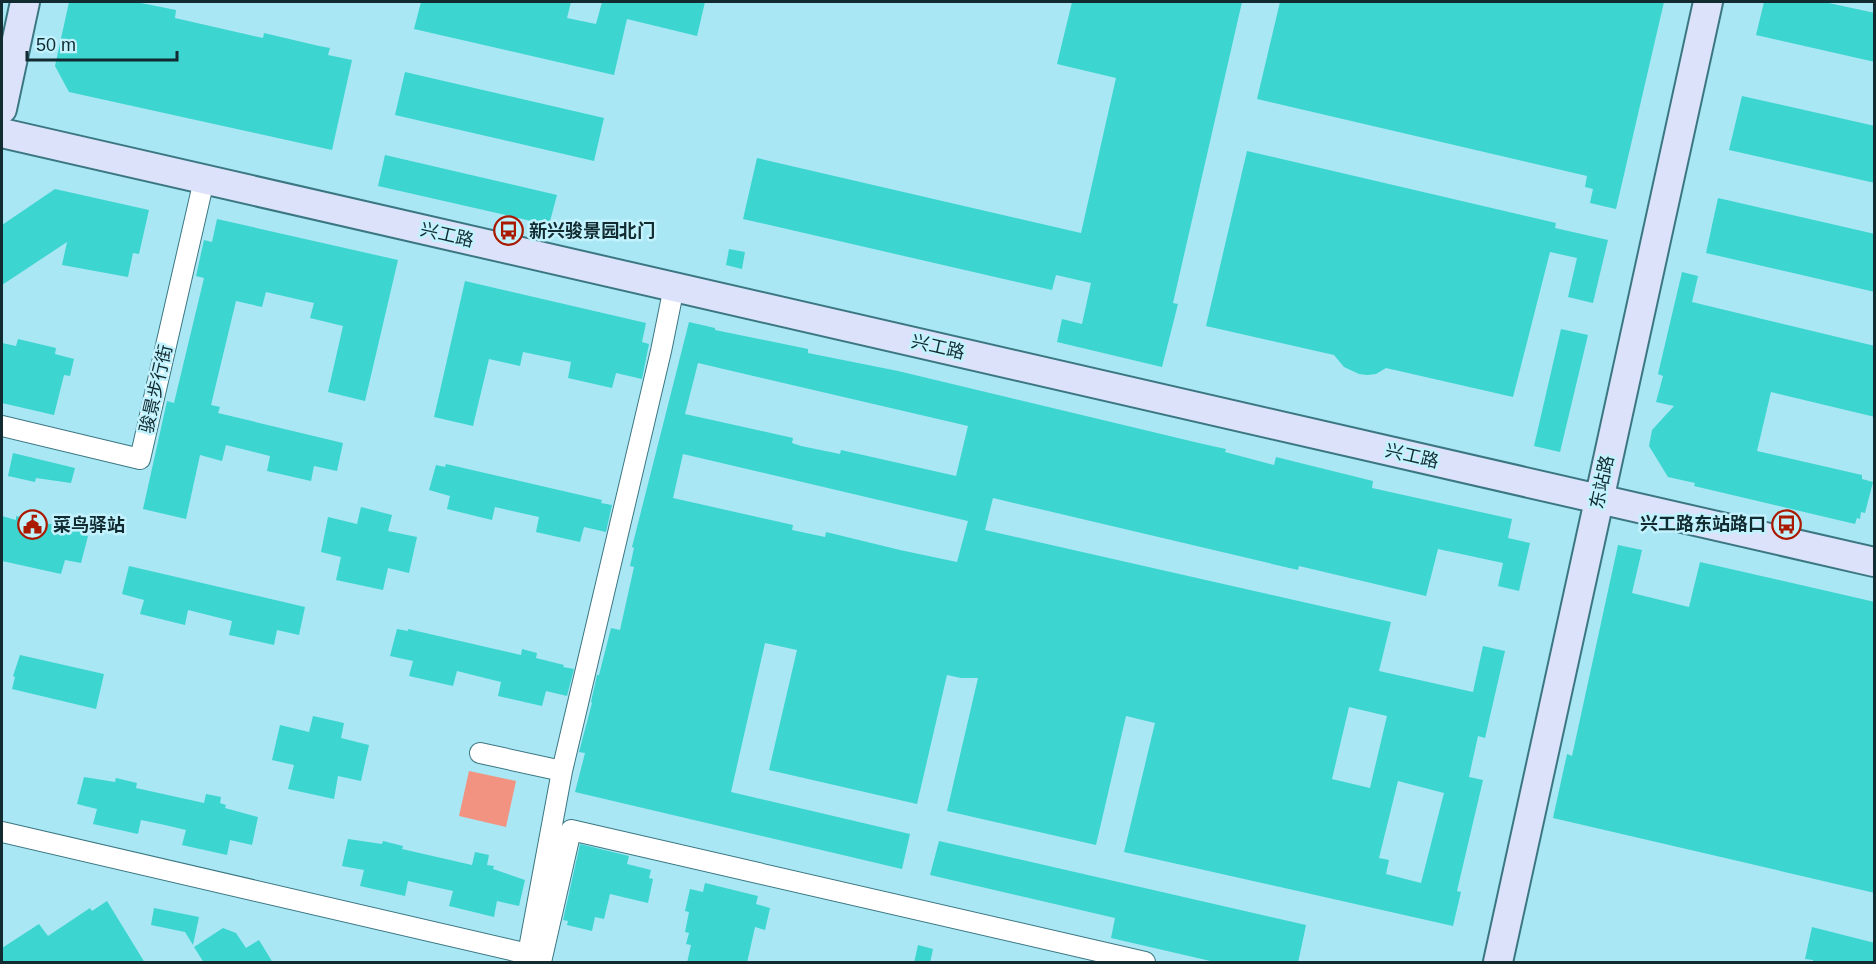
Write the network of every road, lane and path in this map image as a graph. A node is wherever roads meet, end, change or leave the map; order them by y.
1 (25, 2) edge
2 (1708, 2) edge
3 (2, 109) edge
4 (2, 133) edge
5 (204, 180) junction
6 (674, 286) junction
7 (2, 426) edge
8 (1598, 499) junction
9 (1875, 562) edge
10 (480, 753) dead end
11 (562, 771) junction
12 (2, 832) edge
13 (541, 963) edge
14 (1145, 963) edge
15 (1498, 963) edge

1 - 3 street
2 - 8 street, 东站路
4 - 5 street, 兴工路
5 - 6 street, 兴工路
5 - 7 street, 骏景步行街
6 - 8 street, 兴工路
6 - 11 street
8 - 9 street, 兴工路
8 - 15 street, 东站路
10 - 11 street
11 - 12 street
13 - 14 street

